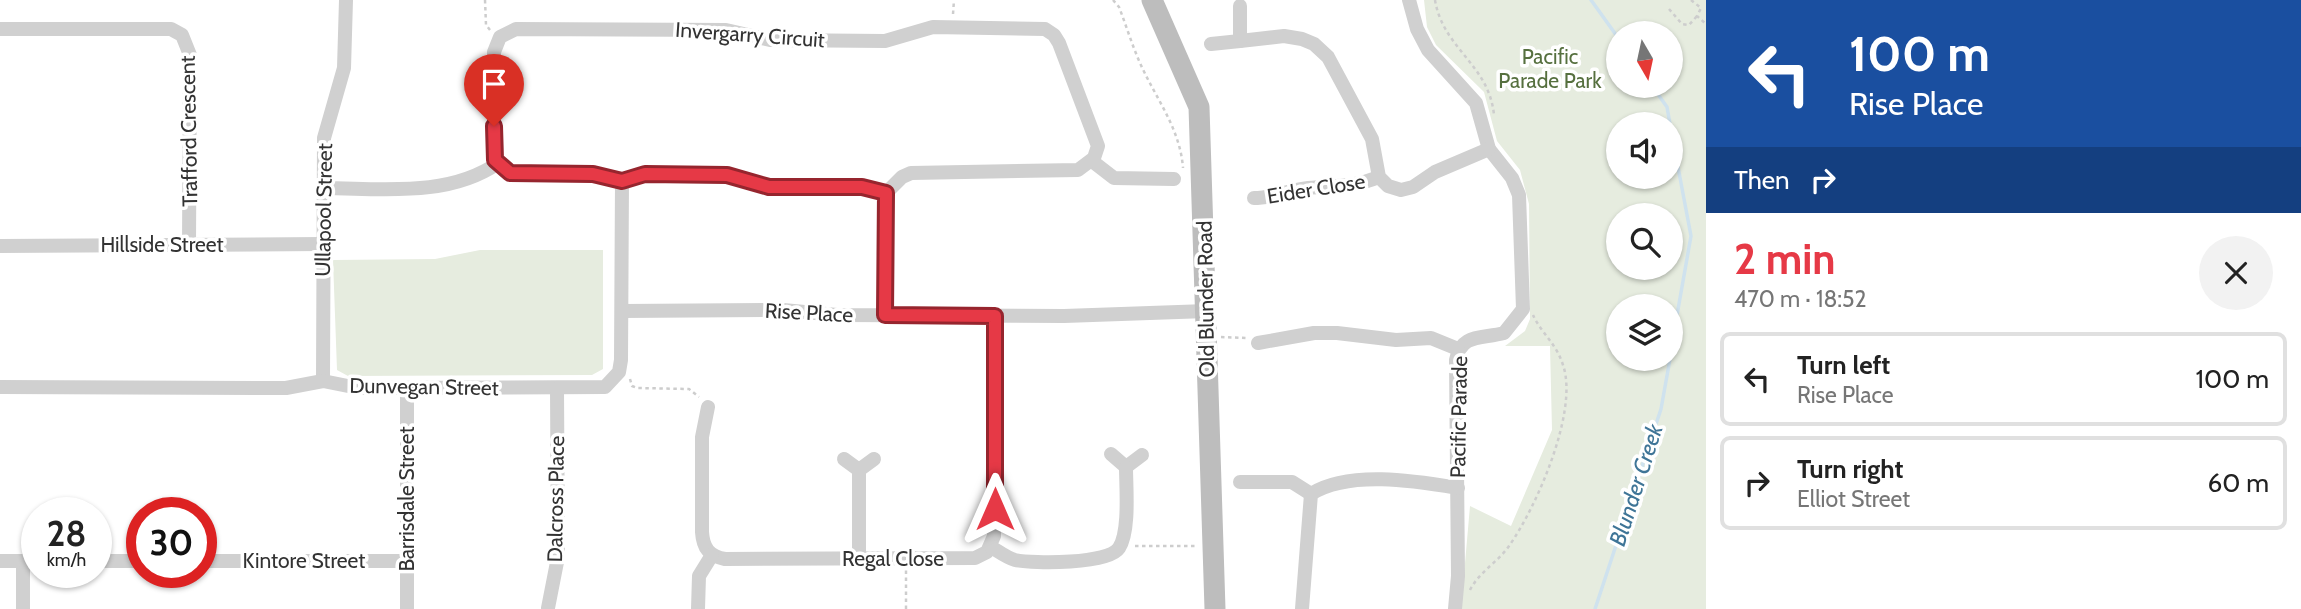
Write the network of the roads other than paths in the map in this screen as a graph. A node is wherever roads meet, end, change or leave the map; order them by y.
1 (346, 0) edge
2 (1152, 0) edge
3 (1411, 2) edge
4 (1240, 6) dead end
5 (0, 29) edge
6 (1240, 41) junction
7 (1211, 44) dead end
8 (1489, 149) junction
9 (1092, 161) junction
10 (498, 163) junction
11 (1379, 177) junction
12 (1179, 178) road end
13 (622, 181) junction
14 (323, 188) junction
15 (886, 193) junction
16 (1254, 198) dead end
17 (323, 244) junction
18 (190, 245) junction
19 (0, 246) edge
20 (622, 311) junction
21 (1207, 311) junction
22 (885, 315) junction
23 (995, 316) junction
24 (1258, 343) road end
25 (1458, 349) junction
26 (323, 381) junction
27 (0, 387) edge
28 (407, 388) junction
29 (557, 389) junction
30 (708, 407) road end
31 (1111, 454) dead end
32 (1142, 454) dead end
33 (844, 459) dead end
34 (874, 459) dead end
35 (1126, 467) junction
36 (859, 470) junction
37 (1240, 482) dead end
38 (1458, 488) junction
39 (1311, 494) junction
40 (991, 547) junction
41 (712, 555) junction
42 (859, 559) junction
43 (0, 561) edge
44 (21, 561) edge
45 (217, 561) edge
46 (406, 562) junction
47 (26, 588) edge
48 (548, 608) edge
49 (23, 609) edge
50 (407, 609) edge
51 (698, 609) edge
52 (1216, 609) edge
53 (1302, 609) edge
54 (1455, 609) edge

1 - 14 street, Ullapool Street
2 - 21 main road, Old Blunder Road
3 - 8 street, Pacific Parade
4 - 6 street
5 - 18 street, Trafford Crescent
6 - 7 street
6 - 11 street
8 - 11 street
8 - 25 street, Pacific Parade
9 - 10 street, Invergarry Circuit
9 - 12 street
9 - 15 street
10 - 13 street
10 - 14 street
11 - 16 street, Eider Close
13 - 15 street
13 - 20 street
14 - 17 street, Ullapool Street
15 - 22 street
17 - 18 street, Hillside Street
17 - 26 street, Ullapool Street
18 - 19 street, Hillside Street
20 - 22 street, Rise Place
20 - 29 street, Dunvegan Street
21 - 23 street, Rise Place
21 - 52 main road, Old Blunder Road
22 - 23 street, Rise Place
23 - 40 street
24 - 25 street
25 - 38 street, Pacific Parade
26 - 27 street, Dunvegan Street
26 - 28 street, Dunvegan Street
28 - 29 street, Dunvegan Street
28 - 46 street, Barrisdale Street
29 - 48 street, Dalcross Place
30 - 41 street
31 - 35 street
32 - 35 street
33 - 36 street
34 - 36 street
35 - 40 street
36 - 42 street
37 - 39 street
38 - 39 street
38 - 54 street, Pacific Parade
39 - 53 street
40 - 42 street, Regal Close
41 - 42 street, Regal Close
41 - 51 street
43 - 44 street
45 - 46 street, Kintore Street
46 - 50 street, Barrisdale Street
47 - 49 street

